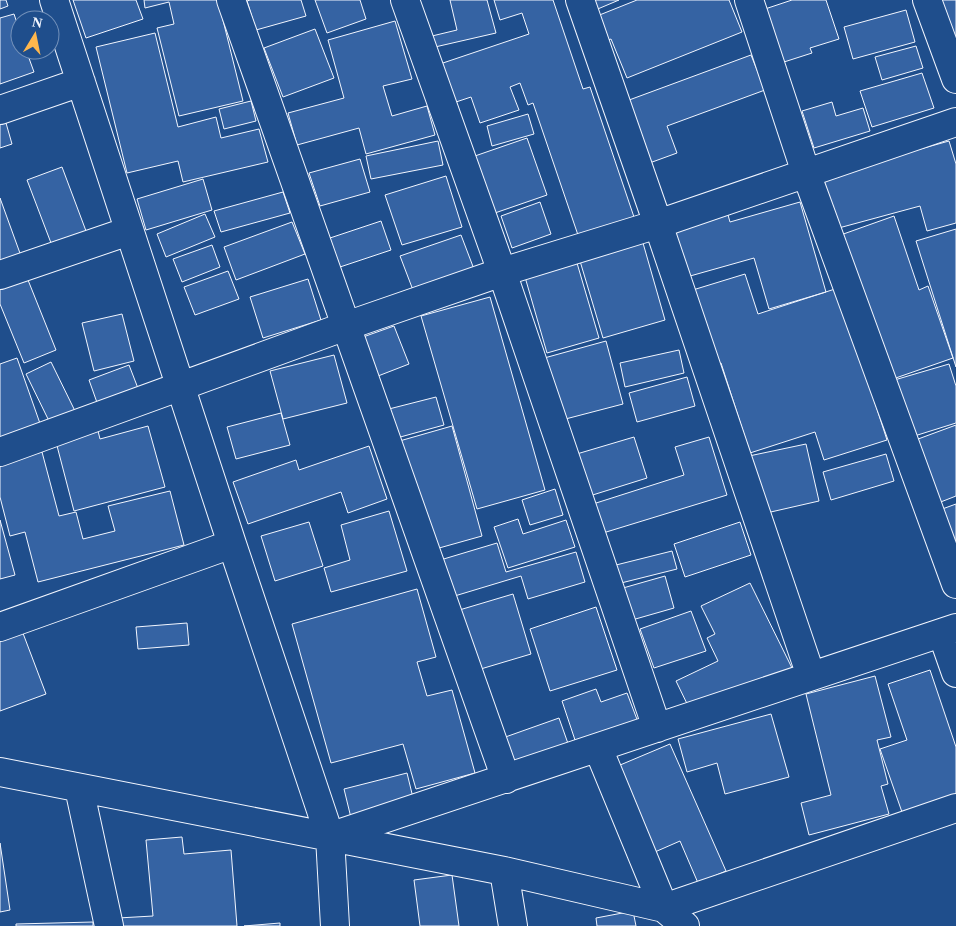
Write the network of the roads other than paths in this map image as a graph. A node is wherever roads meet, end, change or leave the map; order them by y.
1 (54, 0) edge
2 (231, 0) edge
3 (405, 0) edge
4 (580, 0) edge
5 (749, 0) edge
6 (927, 0) edge
7 (956, 79) edge
8 (81, 82) junction
9 (0, 110) edge
10 (956, 122) edge
11 (806, 173) junction
12 (658, 224) junction
13 (129, 231) junction
14 (502, 272) junction
15 (0, 275) edge
16 (346, 326) junction
17 (180, 387) junction
18 (0, 452) edge
19 (232, 544) junction
20 (956, 584) edge
21 (0, 627) edge
22 (949, 631) edge
23 (956, 673) edge
24 (811, 676) junction
25 (657, 728) junction
26 (598, 748) junction
27 (0, 772) edge
28 (506, 779) junction
29 (79, 788) junction
30 (956, 808) edge
31 (330, 837) junction
32 (504, 871) junction
33 (664, 908) junction
34 (109, 926) edge
35 (334, 926) edge
36 (513, 926) edge
37 (685, 926) edge

1 - 8 street
2 - 16 street
3 - 14 street
4 - 12 street
5 - 11 street
6 - 7 street
8 - 9 street
8 - 13 street
10 - 11 street
11 - 12 street
11 - 20 street
12 - 14 street
12 - 24 street
13 - 15 street
13 - 17 street
14 - 16 street
14 - 25 street
16 - 17 street
16 - 28 street
17 - 18 street
17 - 19 street
19 - 21 street
19 - 31 street
22 - 23 street
22 - 24 street
24 - 25 street
25 - 26 street
26 - 28 street
26 - 33 street
27 - 29 street
28 - 31 street
29 - 31 street
29 - 34 street
30 - 33 street
31 - 32 street
31 - 35 street
32 - 33 street
32 - 36 street
33 - 37 street

